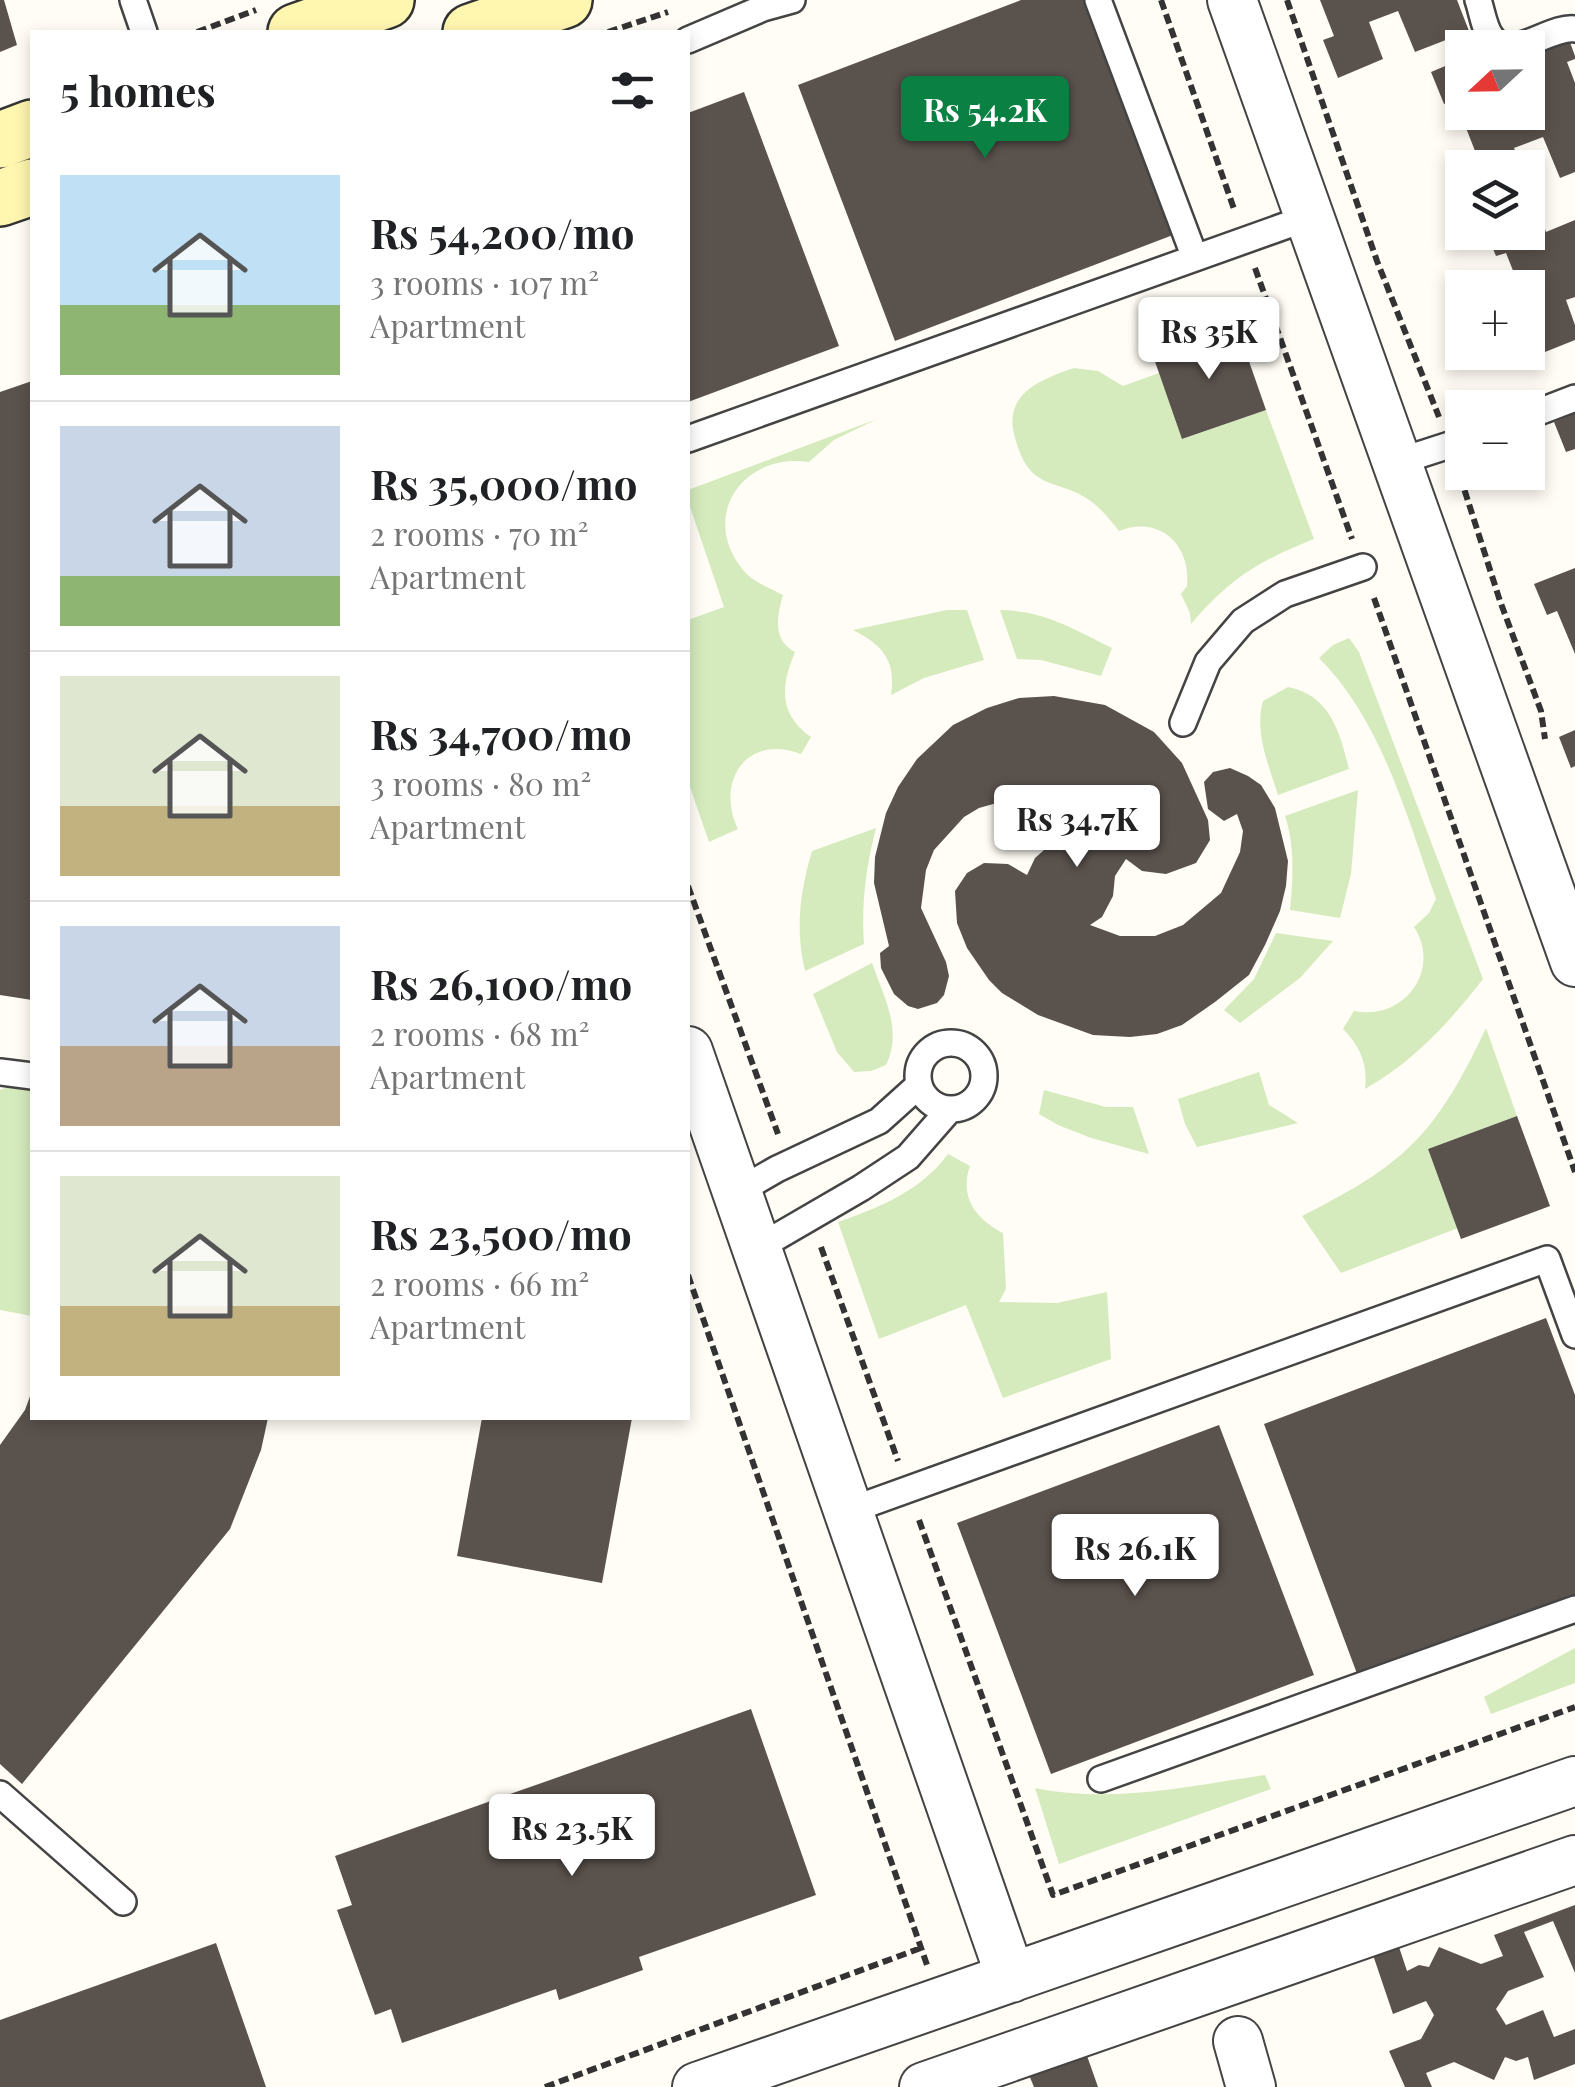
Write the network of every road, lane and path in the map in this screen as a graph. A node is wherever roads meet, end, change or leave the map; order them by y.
1 (133, 0) edge
2 (386, 0) edge
3 (564, 0) edge
4 (792, 0) edge
5 (1098, 0) edge
6 (1232, 0) edge
7 (1478, 0) edge
8 (684, 6) dead end
9 (306, 23) edge
10 (143, 30) edge
11 (221, 30) edge
12 (477, 30) edge
13 (614, 30) edge
14 (1575, 30) edge
15 (690, 39) edge
16 (30, 129) edge
17 (0, 140) edge
18 (30, 188) edge
19 (0, 198) edge
20 (1310, 218) junction
21 (1195, 258) junction
22 (1575, 398) edge
23 (1545, 409) edge
24 (690, 439) edge
25 (1445, 446) edge
26 (1397, 462) junction
27 (1363, 567) dead end
28 (1183, 723) dead end
29 (690, 891) edge
30 (1575, 962) edge
31 (690, 1063) edge
32 (0, 1072) edge
33 (30, 1076) edge
34 (919, 1085) junction
35 (950, 1110) junction
36 (698, 1113) edge
37 (789, 1163) junction
38 (737, 1192) junction
39 (810, 1216) junction
40 (756, 1248) junction
41 (690, 1281) edge
42 (1575, 1335) edge
43 (908, 1489) junction
44 (848, 1510) junction
45 (1575, 1609) edge
46 (1575, 1707) edge
47 (1102, 1779) dead end
48 (1575, 1781) edge
49 (0, 1794) edge
50 (1575, 1860) edge
51 (123, 1902) dead end
52 (1214, 1908) junction
53 (921, 1948) junction
54 (1011, 1978) junction
55 (1238, 1978) junction
56 (940, 2003) junction
57 (1238, 2042) dead end
58 (545, 2087) edge
59 (697, 2087) edge
60 (924, 2087) edge
61 (1252, 2087) edge

1 - 10 lane
2 - 9 street
3 - 12 street
4 - 15 lane
5 - 21 lane
6 - 20 street
7 - 14 lane
8 - 13 path
9 - 11 path
16 - 17 street
18 - 19 street
20 - 21 lane
20 - 26 street
21 - 24 lane
22 - 23 lane
25 - 26 lane
26 - 30 street
27 - 28 lane
29 - 37 path
31 - 36 street
32 - 33 lane
34 - 35 lane
34 - 35 lane
34 - 37 lane
35 - 39 lane
36 - 38 street
37 - 38 lane
38 - 40 street
39 - 40 lane
39 - 43 path
40 - 44 street
41 - 53 path
42 - 43 lane
43 - 44 lane
43 - 46 path
44 - 54 street
45 - 47 lane
48 - 52 street
49 - 51 lane
50 - 55 street
52 - 54 street
52 - 55 street
53 - 56 path
53 - 58 path
54 - 56 street
55 - 60 street
56 - 59 street
57 - 61 street

